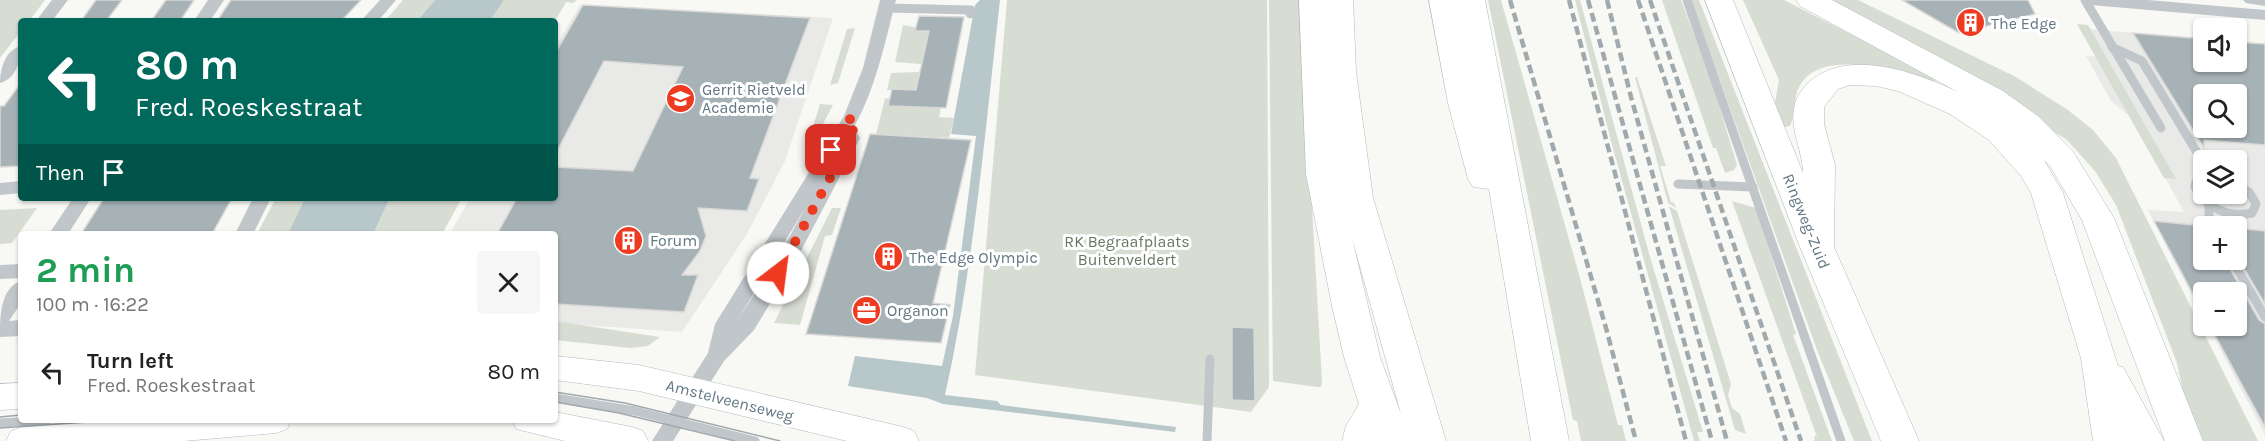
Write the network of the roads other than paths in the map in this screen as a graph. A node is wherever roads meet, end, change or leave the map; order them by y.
1 (60, 0) edge
2 (216, 0) edge
3 (388, 0) edge
4 (1313, 0) edge
5 (1339, 0) edge
6 (1443, 0) edge
7 (1471, 0) edge
8 (1687, 0) edge
9 (1719, 0) edge
10 (1810, 0) edge
11 (2085, 0) edge
12 (2091, 0) edge
13 (2251, 0) edge
14 (2265, 1) edge
15 (887, 4) edge
16 (970, 14) dead end
17 (2265, 15) edge
18 (46, 18) edge
19 (203, 18) edge
20 (372, 18) edge
21 (2112, 46) junction
22 (18, 55) edge
23 (0, 78) edge
24 (2161, 128) dead end
25 (2196, 150) edge
26 (1678, 184) dead end
27 (18, 187) edge
28 (1753, 187) junction
29 (0, 189) edge
30 (2247, 193) edge
31 (80, 201) edge
32 (260, 201) edge
33 (2209, 205) joint
34 (2209, 216) edge
35 (60, 231) edge
36 (246, 231) edge
37 (1817, 247) junction
38 (2238, 270) edge
39 (18, 271) edge
40 (0, 272) edge
41 (18, 292) edge
42 (2265, 317) edge
43 (0, 318) edge
44 (18, 328) edge
45 (0, 329) edge
46 (2099, 358) junction
47 (1210, 359) dead end
48 (1535, 360) junction
49 (558, 368) edge
50 (696, 392) junction
51 (18, 396) edge
52 (0, 397) edge
53 (558, 398) edge
54 (1379, 406) junction
55 (675, 420) junction
56 (18, 422) edge
57 (0, 423) edge
58 (236, 423) edge
59 (542, 423) edge
60 (119, 437) edge
61 (22, 441) edge
62 (632, 441) edge
63 (662, 441) edge
64 (754, 441) edge
65 (903, 441) edge
66 (1207, 441) edge
67 (1361, 441) edge
68 (1391, 441) edge
69 (1427, 441) edge
70 (1550, 441) edge
71 (1841, 441) edge
72 (1900, 441) edge
73 (2112, 441) edge
74 (2145, 441) edge
75 (2184, 441) edge

1 - 18 street
2 - 19 street
3 - 20 street
4 - 54 highway
5 - 69 highway
6 - 48 highway
7 - 48 highway
8 - 28 lane
9 - 37 highway, Ringweg-Zuid
10 - 75 highway
11 - 21 lane
12 - 17 street
13 - 14 street
15 - 16 lane
15 - 50 street
21 - 24 lane
21 - 25 lane
22 - 23 street
26 - 28 lane
27 - 29 street
28 - 71 lane
30 - 33 lane
31 - 35 street
32 - 36 street
33 - 34 lane
37 - 46 highway
37 - 72 highway, Ringweg-Zuid
38 - 42 lane
39 - 40 street
41 - 43 street
44 - 45 street
46 - 73 highway
46 - 74 highway
47 - 66 lane
48 - 70 highway
49 - 50 main road, Amstelveenseweg
50 - 55 street
50 - 65 main road, Amstelveenseweg
51 - 52 main road
53 - 55 lane, Amstelveenseweg
54 - 67 highway
54 - 68 highway
55 - 63 street
55 - 64 lane, Amstelveenseweg
56 - 57 lane
58 - 60 main road
59 - 62 main road
60 - 61 main road

